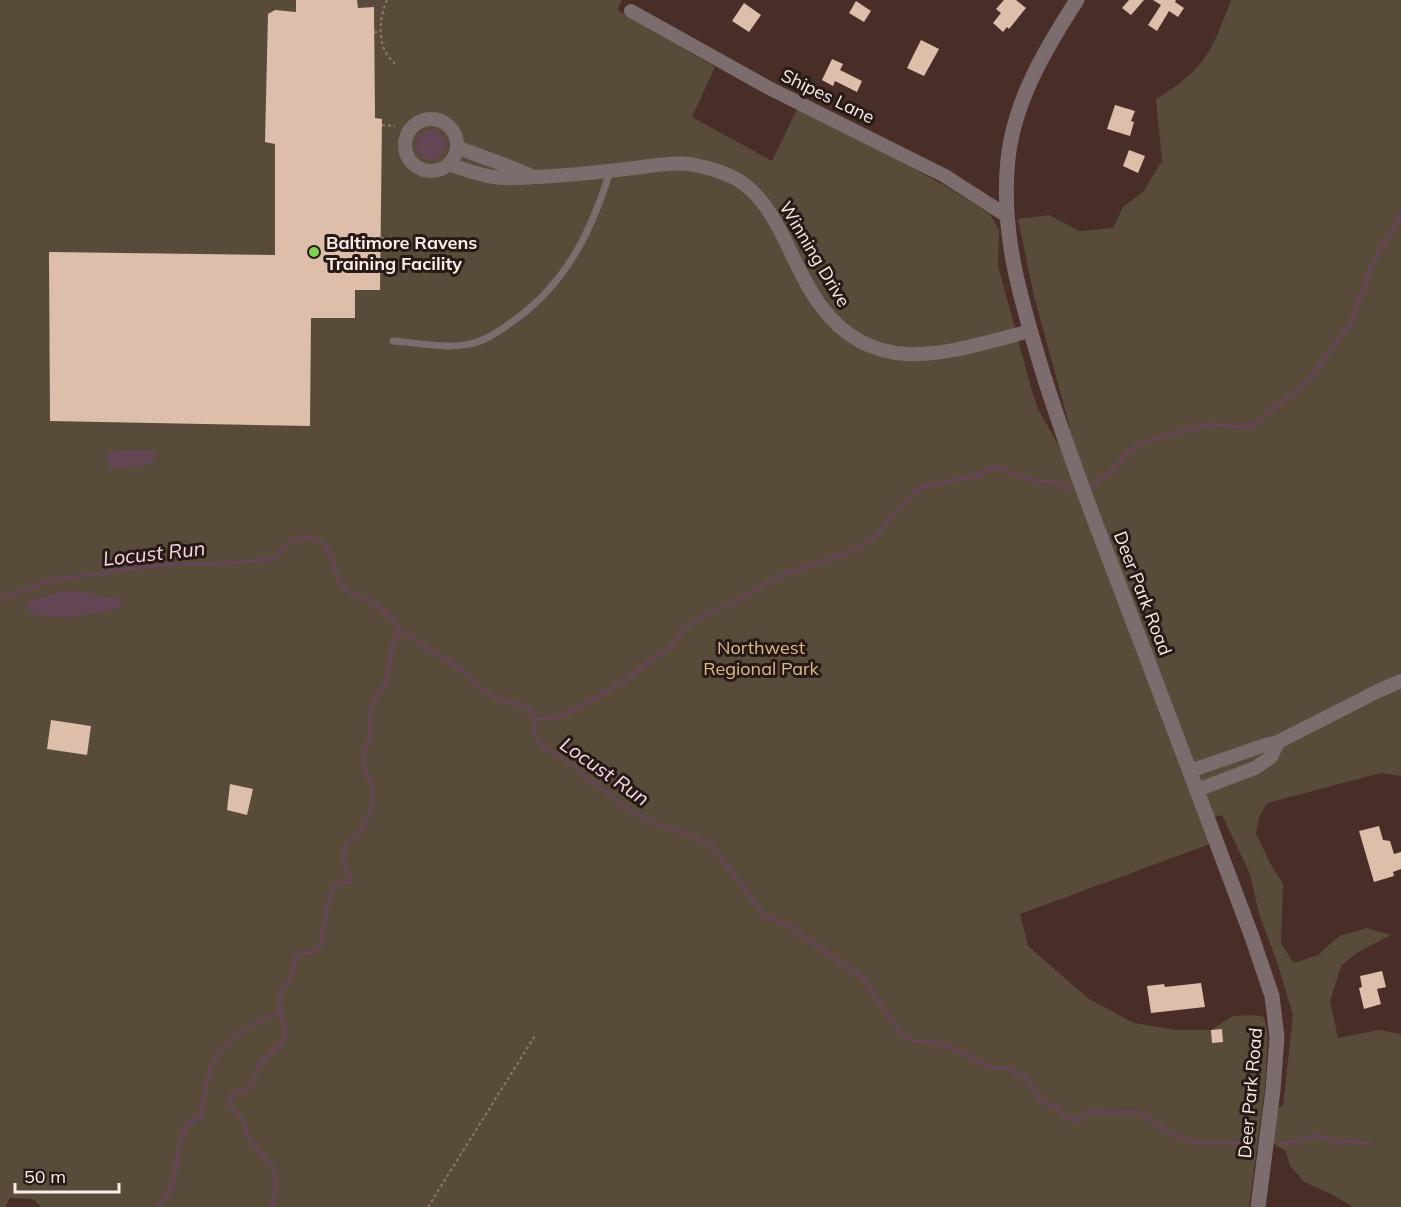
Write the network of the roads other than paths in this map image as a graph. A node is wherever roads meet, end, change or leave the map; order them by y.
1 (1077, 0) edge
2 (631, 11) dead end
3 (457, 147) junction
4 (449, 164) junction
5 (610, 171) junction
6 (534, 177) junction
7 (1007, 216) junction
8 (1030, 331) junction
9 (393, 341) dead end
10 (1401, 681) edge
11 (1278, 742) junction
12 (1190, 771) junction
13 (1197, 790) junction
14 (1258, 1207) edge

1 - 7 street, Deer Park Road
2 - 7 street, Shipes Lane
3 - 4 street
3 - 4 street, Winning Drive
3 - 6 street, Winning Drive
4 - 6 street, Winning Drive
5 - 6 street, Winning Drive
5 - 8 street, Winning Drive
5 - 9 lane
7 - 8 street, Deer Park Road
8 - 12 street, Deer Park Road
10 - 11 street
11 - 12 street
11 - 13 street
12 - 13 street, Deer Park Road
13 - 14 street, Deer Park Road

